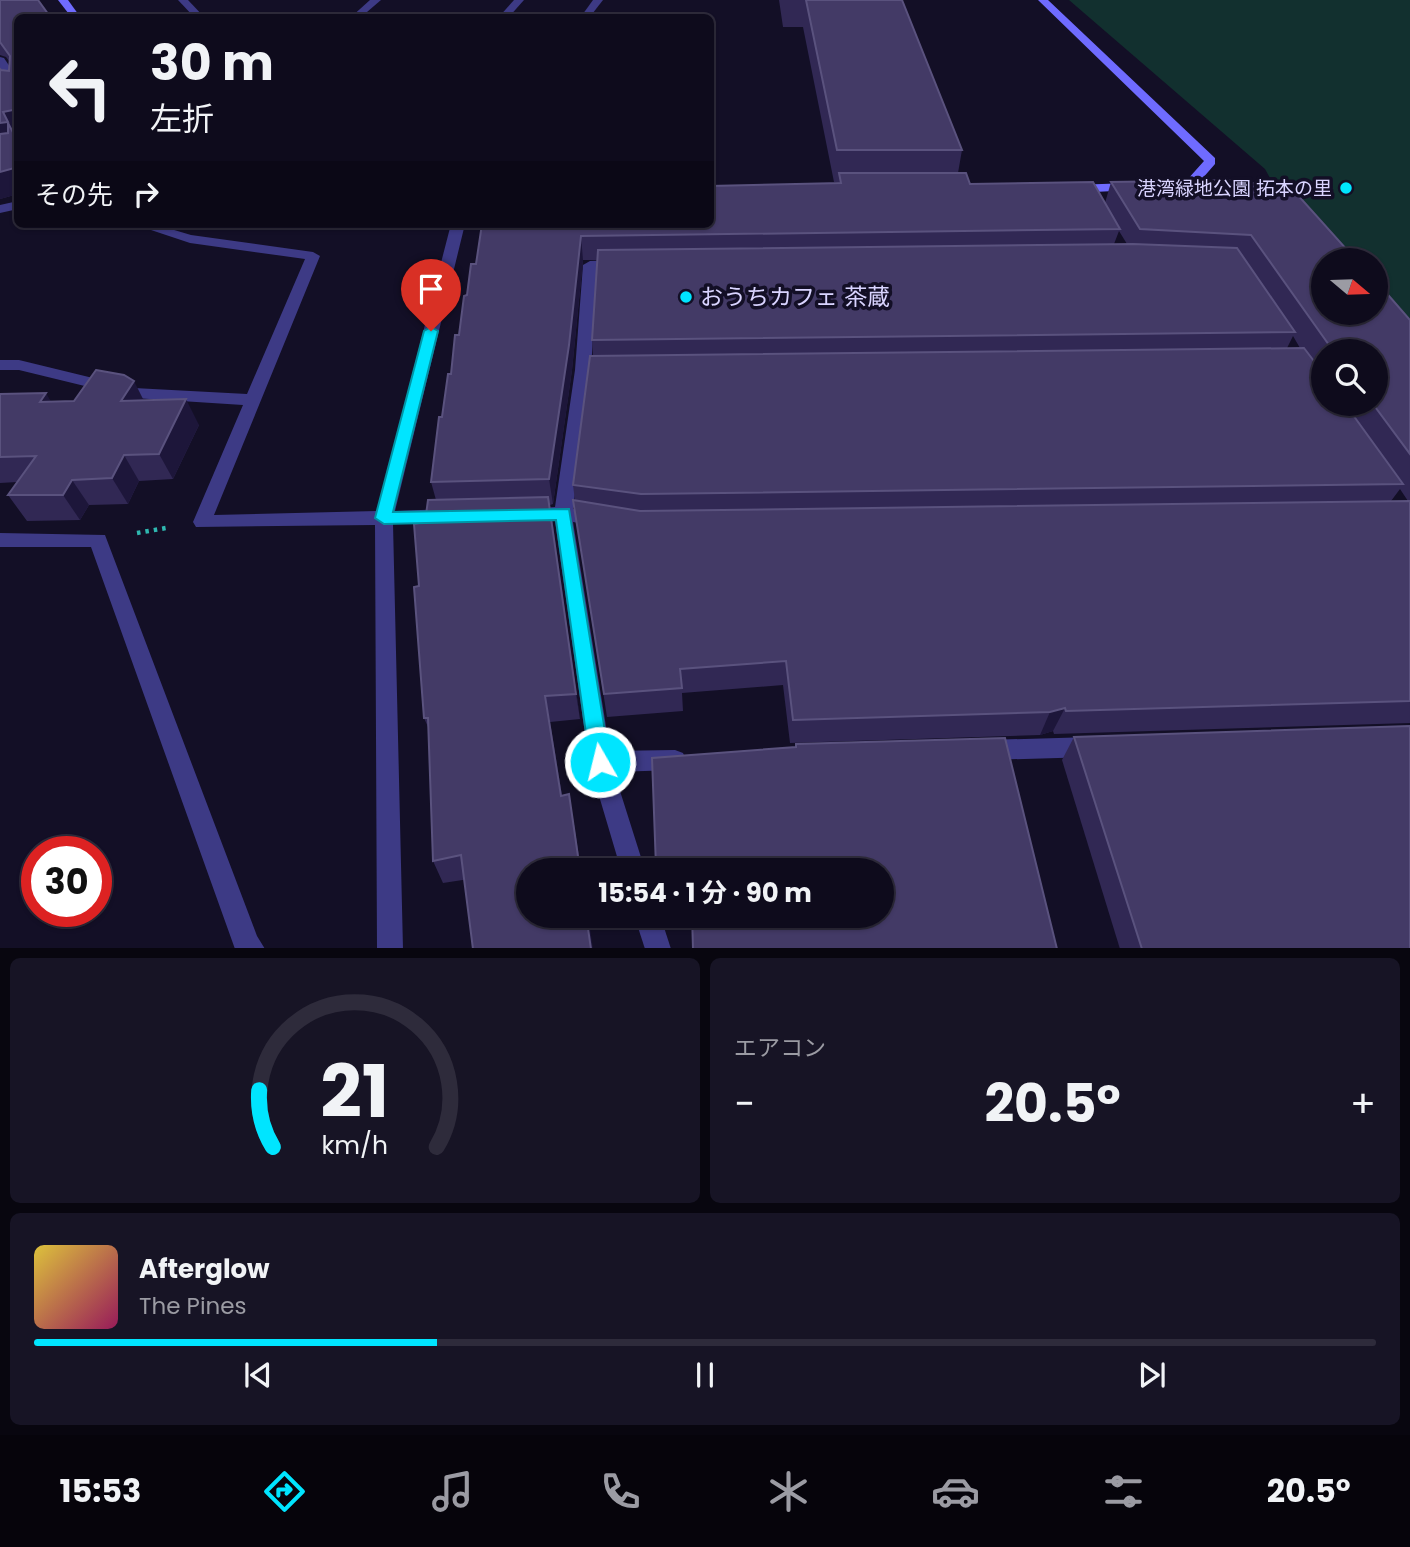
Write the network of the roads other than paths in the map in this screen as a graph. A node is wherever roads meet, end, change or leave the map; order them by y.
1 (63, 0) edge
2 (183, 0) edge
3 (356, 0) edge
4 (376, 0) edge
5 (519, 0) edge
6 (598, 0) edge
7 (1043, 0) edge
8 (366, 8) junction
9 (74, 14) edge
10 (197, 14) edge
11 (359, 14) edge
12 (506, 14) edge
13 (587, 14) edge
14 (0, 60) edge
15 (14, 82) edge
16 (1164, 186) edge
17 (1138, 187) edge
18 (1062, 189) edge
19 (153, 228) edge
20 (457, 228) edge
21 (631, 264) edge
22 (0, 365) edge
23 (251, 400) junction
24 (563, 514) junction
25 (512, 515) edge
26 (461, 516) edge
27 (384, 518) junction
28 (616, 522) edge
29 (0, 540) edge
30 (1117, 746) edge
31 (963, 751) edge
32 (698, 759) edge
33 (600, 762) junction
34 (629, 858) edge
35 (652, 928) edge
36 (252, 948) edge
37 (390, 948) edge
38 (658, 948) edge

1 - 9 street
2 - 10 street
3 - 8 street
4 - 8 street
5 - 12 street
6 - 13 street
7 - 16 street
8 - 11 street
14 - 15 street
17 - 18 street
19 - 23 street
20 - 27 street
21 - 24 street
22 - 23 street
23 - 27 street
24 - 25 street
24 - 28 street
24 - 33 street
26 - 27 street
27 - 37 street
29 - 36 street
30 - 31 street
32 - 33 street
33 - 34 street
35 - 38 street

